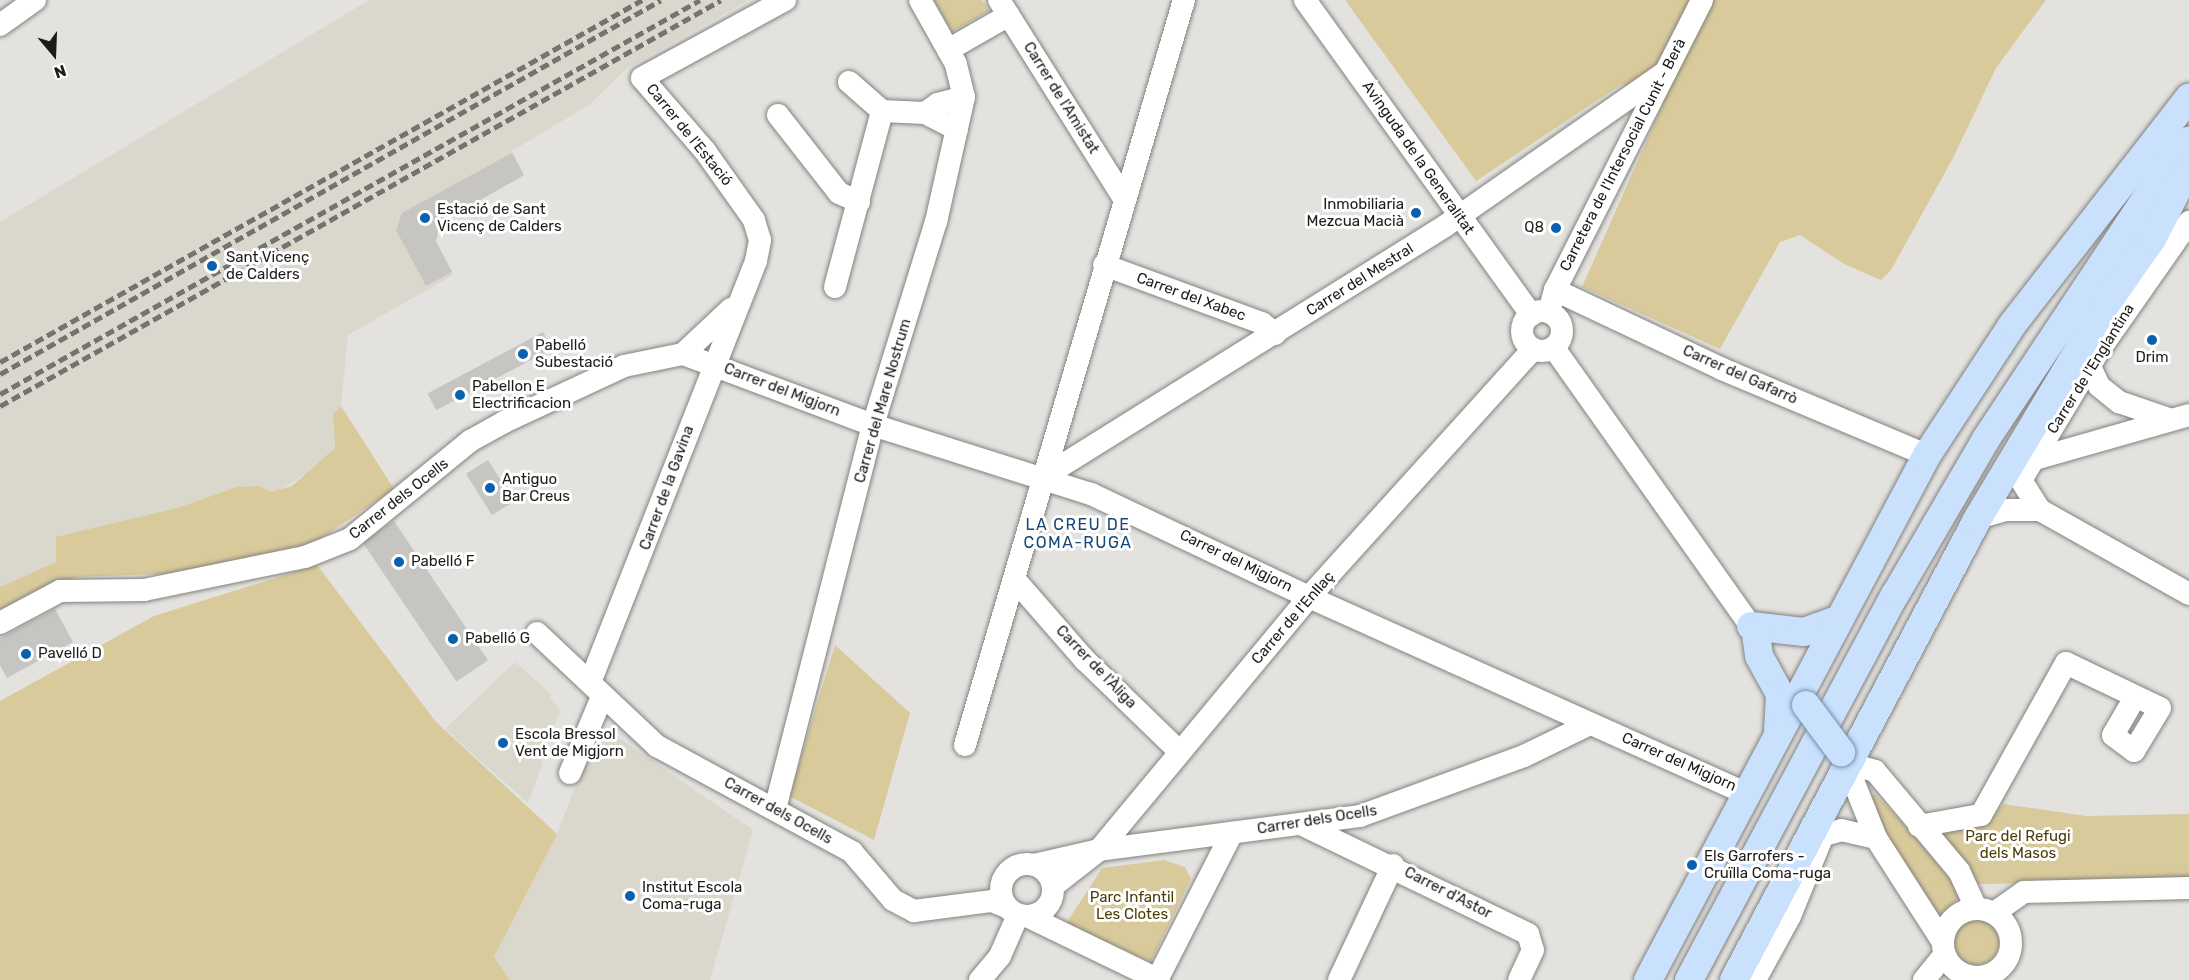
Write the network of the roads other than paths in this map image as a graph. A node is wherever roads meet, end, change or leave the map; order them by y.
1 (35, 0) edge
2 (784, 0) edge
3 (920, 0) edge
4 (1184, 0) edge
5 (1305, 0) edge
6 (1702, 0) edge
7 (1004, 8) edge
8 (0, 25) edge
9 (948, 50) junction
10 (1666, 72) junction
11 (849, 82) dead end
12 (964, 97) junction
13 (2189, 98) edge
14 (882, 111) junction
15 (925, 113) junction
16 (778, 115) dead end
17 (957, 129) junction
18 (1581, 134) junction
19 (1631, 138) junction
20 (2189, 141) edge
21 (2189, 167) edge
22 (1123, 196) junction
23 (859, 202) junction
24 (1460, 216) junction
25 (2189, 222) edge
26 (760, 240) joint
27 (1104, 265) junction
28 (835, 287) dead end
29 (1555, 290) junction
30 (741, 296) junction
31 (1540, 314) junction
32 (1275, 334) junction
33 (1544, 348) junction
34 (683, 354) junction
35 (2086, 358) junction
36 (713, 364) junction
37 (2180, 417) edge
38 (873, 425) junction
39 (1927, 455) junction
40 (2034, 459) junction
41 (1045, 476) junction
42 (2012, 478) junction
43 (2040, 510) junction
44 (1978, 518) junction
45 (1016, 581) junction
46 (2189, 594) edge
47 (1310, 597) junction
48 (1839, 618) junction
49 (0, 623) edge
50 (1753, 630) junction
51 (537, 633) dead end
52 (597, 688) junction
53 (1802, 699) junction
54 (2134, 699) dead end
55 (1590, 724) junction
56 (1778, 736) junction
57 (965, 745) dead end
58 (1179, 752) junction
59 (1844, 757) junction
60 (570, 772) dead end
61 (1746, 792) junction
62 (775, 809) junction
63 (1382, 810) junction
64 (1303, 825) junction
65 (1919, 826) junction
66 (1232, 833) junction
67 (1815, 836) junction
68 (1876, 838) junction
69 (1099, 850) junction
70 (1368, 853) junction
71 (1034, 865) junction
72 (1393, 865) junction
73 (2189, 888) edge
74 (1051, 896) junction
75 (1985, 910) junction
76 (1017, 912) junction
77 (1057, 932) junction
78 (1943, 948) junction
79 (1997, 976) edge
80 (980, 980) edge
81 (1158, 980) edge
82 (1339, 980) edge
83 (1520, 980) edge
84 (1648, 980) edge
85 (1689, 980) edge
86 (1734, 980) edge
87 (1755, 980) edge
88 (1924, 980) edge

1 - 8 street
2 - 26 street, Carrer de l'Estació
3 - 9 street
4 - 22 street
5 - 24 street, Avinguda de la Generalitat
6 - 10 street, Carretera de l'Intersocial Cunit - Berà
7 - 9 street
7 - 22 street, Carrer de l'Amistat
9 - 12 street
10 - 18 street, Carrer del Mestral
10 - 19 street, Carretera de l'Intersocial Cunit - Berà
11 - 14 street
12 - 15 street
12 - 17 street, Carrer del Mare Nostrum
13 - 39 main road
14 - 15 street
14 - 23 street
15 - 17 street
16 - 23 street
17 - 38 street, Carrer del Mare Nostrum
18 - 19 street
18 - 24 street, Carrer del Mestral
19 - 29 street, Carretera de l'Intersocial Cunit - Berà
20 - 85 main road
21 - 35 main road
22 - 27 street
23 - 28 street
24 - 31 street, Avinguda de la Generalitat
24 - 32 street, Carrer del Mestral
25 - 35 street, Carrer de l'Englantina
26 - 30 street, Carrer de la Gavina
27 - 32 street, Carrer del Xabec
27 - 41 street
29 - 31 street, Carretera de l'Intersocial Cunit - Berà
29 - 39 street, Carrer del Gafarrò
30 - 34 street, Carrer de la Gavina
30 - 36 street, Carrer de la Gavina
31 - 33 street, Carretera de l'Intersocial Cunit - Berà
31 - 33 street, Avinguda de la Generalitat
32 - 41 street, Carrer del Mestral
33 - 47 street, Carrer de l'Enllaç
33 - 50 street
34 - 36 street, Carrer dels Ocells
34 - 49 street, Carrer dels Ocells
35 - 37 street
35 - 40 street, Carrer de l'Englantina
35 - 42 main road
36 - 38 street, Carrer del Migjorn
36 - 52 street, Carrer de la Gavina
37 - 40 street
38 - 41 street, Carrer del Migjorn
38 - 62 street, Carrer del Mare Nostrum
39 - 48 main road
40 - 42 street, Carrer de l'Englantina
41 - 45 street
41 - 47 street, Carrer del Migjorn
42 - 43 street
42 - 44 main road
43 - 44 street
43 - 46 street
44 - 59 main road
45 - 57 street
45 - 58 street, Carrer de l'Àliga
47 - 55 street, Carrer del Migjorn
47 - 58 street, Carrer de l'Enllaç
48 - 50 main road
48 - 53 main road
50 - 53 main road
50 - 56 main road
51 - 52 street, Carrer dels Ocells
52 - 60 street, Carrer de la Gavina
52 - 62 street, Carrer dels Ocells
53 - 56 main road
53 - 59 main road, bridge
54 - 65 street
55 - 61 street, Carrer del Migjorn
55 - 63 street, Carrer dels Ocells
56 - 61 main road
58 - 69 street, Carrer de l'Enllaç
59 - 65 street
59 - 67 main road
59 - 68 street
61 - 84 main road
62 - 76 street, Carrer dels Ocells
63 - 64 street, Carrer dels Ocells
63 - 70 street
64 - 66 street, Carrer dels Ocells
64 - 70 street, Carrer d'Astor
65 - 75 street
66 - 69 street, Carrer dels Ocells
66 - 81 street
67 - 68 street
67 - 86 main road
67 - 87 street
68 - 78 street
69 - 71 street, Carrer dels Ocells
69 - 74 street, Carrer de l'Enllaç
70 - 72 street, Carrer d'Astor
71 - 74 street
71 - 76 street
72 - 82 street
72 - 83 street, Carrer d'Astor
73 - 75 street
74 - 76 street
74 - 77 street
75 - 78 street
75 - 79 street
76 - 77 street, Carrer dels Ocells
76 - 80 street
77 - 81 street, Carrer dels Ocells
78 - 79 street
78 - 88 street

